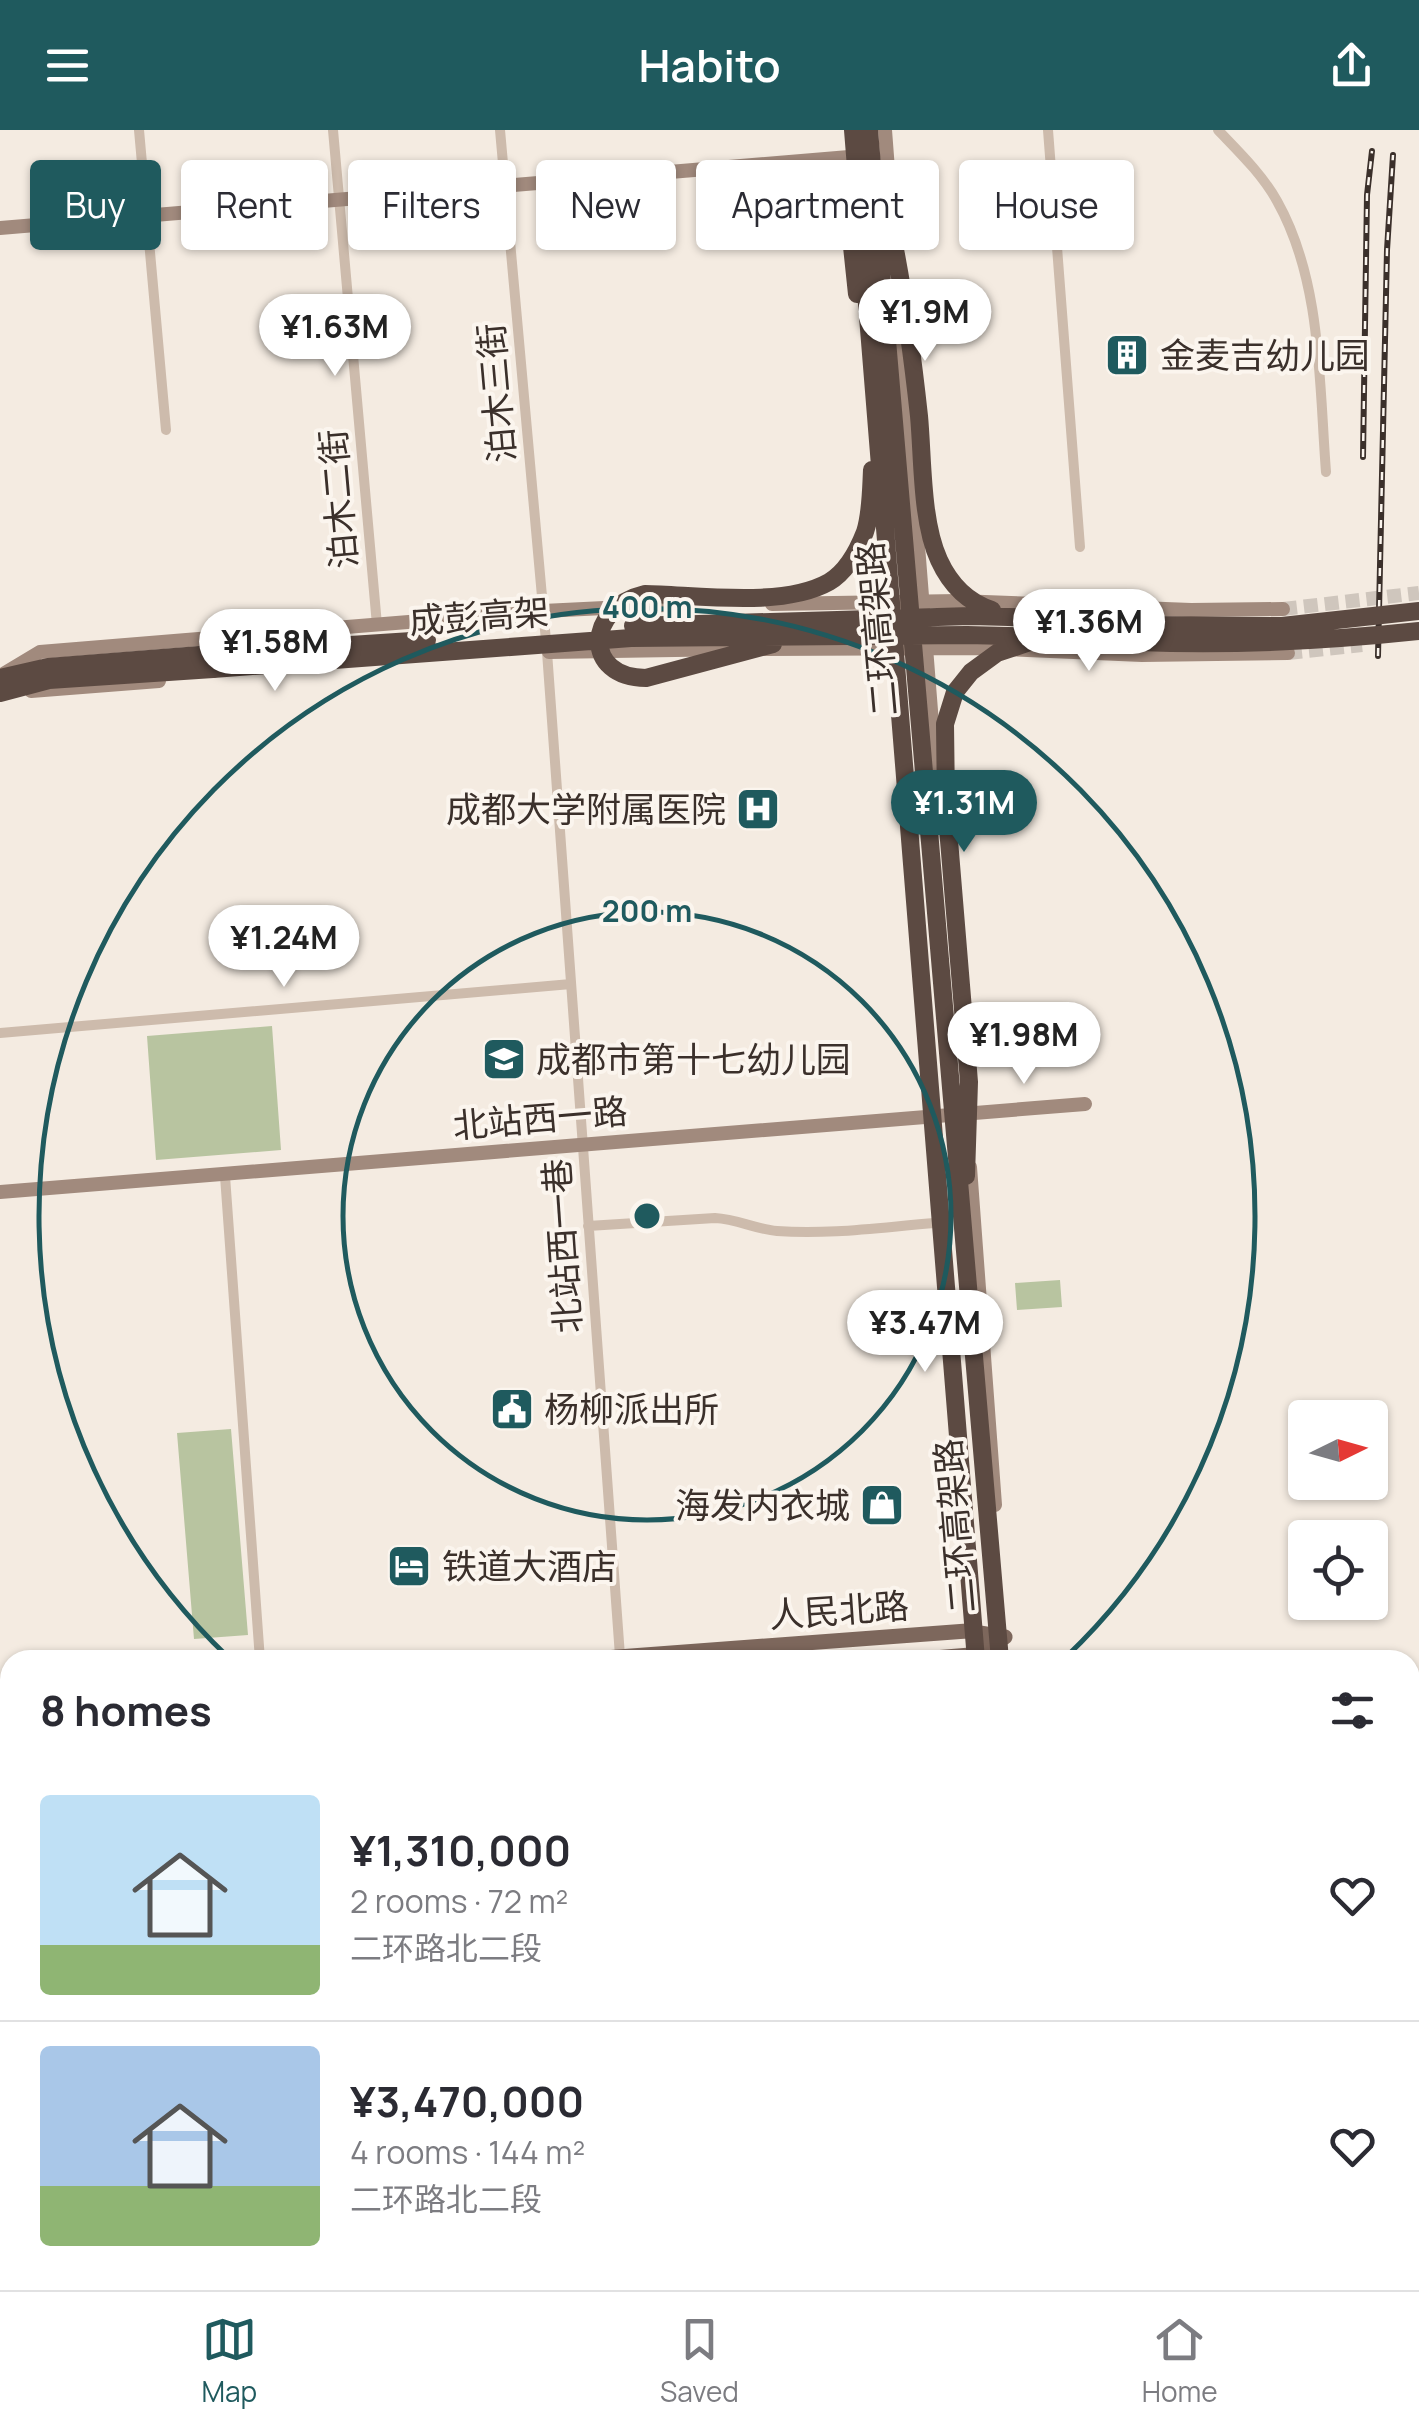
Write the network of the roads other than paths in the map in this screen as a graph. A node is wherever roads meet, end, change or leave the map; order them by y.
1 (138, 130) edge
2 (333, 130) edge
3 (500, 130) edge
4 (1048, 130) edge
5 (1218, 130) edge
6 (862, 131) edge
7 (887, 154) junction
8 (848, 157) junction
9 (141, 160) edge
10 (503, 160) edge
11 (516, 185) edge
12 (348, 199) edge
13 (339, 200) junction
14 (161, 215) edge
15 (30, 226) edge
16 (0, 228) edge
17 (149, 250) edge
18 (511, 250) edge
19 (875, 390) junction
20 (166, 430) dead end
21 (1326, 472) dead end
22 (1080, 547) dead end
23 (921, 601) junction
24 (885, 603) junction
25 (1282, 608) tunnel mouth
26 (543, 610) junction
27 (1419, 611) edge
28 (377, 625) junction
29 (1048, 628) junction
30 (1419, 630) edge
31 (807, 636) junction
32 (889, 646) junction
33 (924, 647) junction
34 (547, 652) junction
35 (1288, 652) tunnel mouth
36 (212, 661) junction
37 (0, 677) edge
38 (0, 693) edge
39 (571, 984) junction
40 (0, 1033) edge
41 (1085, 1104) dead end
42 (966, 1113) junction
43 (926, 1116) junction
44 (582, 1144) junction
45 (225, 1176) junction
46 (0, 1192) edge
47 (935, 1222) junction
48 (588, 1226) junction
49 (963, 1248) junction
50 (967, 1631) junction
51 (1005, 1637) junction
52 (259, 1650) edge
53 (620, 1650) edge
54 (703, 1650) edge
55 (971, 1650) edge
56 (971, 1650) edge
57 (985, 1650) edge
58 (1002, 1650) edge
59 (1004, 1650) edge

1 - 9 street
2 - 13 street, 泊木二街
3 - 10 street, 泊木三街
4 - 22 street
5 - 21 street
6 - 7 main road
6 - 8 main road
6 - 19 highway, 二环高架路, bridge
6 - 29 highway, bridge
6 - 49 highway, 二环高架路, bridge
7 - 8 main road
7 - 23 main road
8 - 11 main road
8 - 24 main road
12 - 13 main road
13 - 14 main road
13 - 28 street, 泊木二街
15 - 16 main road
17 - 20 street
18 - 26 street, 泊木三街
19 - 31 highway, bridge
19 - 55 highway, 二环高架路, bridge
23 - 24 main road
23 - 25 main road
23 - 33 main road
24 - 26 main road
24 - 32 main road
26 - 28 main road
26 - 34 street, 泊木三街
27 - 29 highway, bridge
28 - 37 main road
29 - 30 highway, bridge
29 - 31 highway, 成彭高架, bridge
29 - 36 highway, 成彭高架, bridge
29 - 49 highway, bridge
31 - 36 highway, 成彭高架, bridge
32 - 33 main road
32 - 34 main road
32 - 43 main road
33 - 35 main road
33 - 42 main road
34 - 38 main road
34 - 39 street, 北站西一巷
36 - 37 highway
36 - 38 highway
39 - 40 street
39 - 44 street, 北站西一巷
41 - 42 main road, 北站西一路
42 - 43 main road, 北站西一路
42 - 51 main road
43 - 44 main road, 北站西一路
43 - 47 main road
44 - 45 main road, 北站西一路
44 - 48 street, 北站西一巷
45 - 46 main road, 北站西一路
45 - 52 street
47 - 48 street
47 - 50 main road
48 - 53 street, 北站西一巷
49 - 58 highway, 二环高架路, bridge
50 - 51 main road, 人民北路
50 - 54 main road, 人民北路
50 - 56 main road
51 - 57 main road, 人民北路
51 - 59 main road

